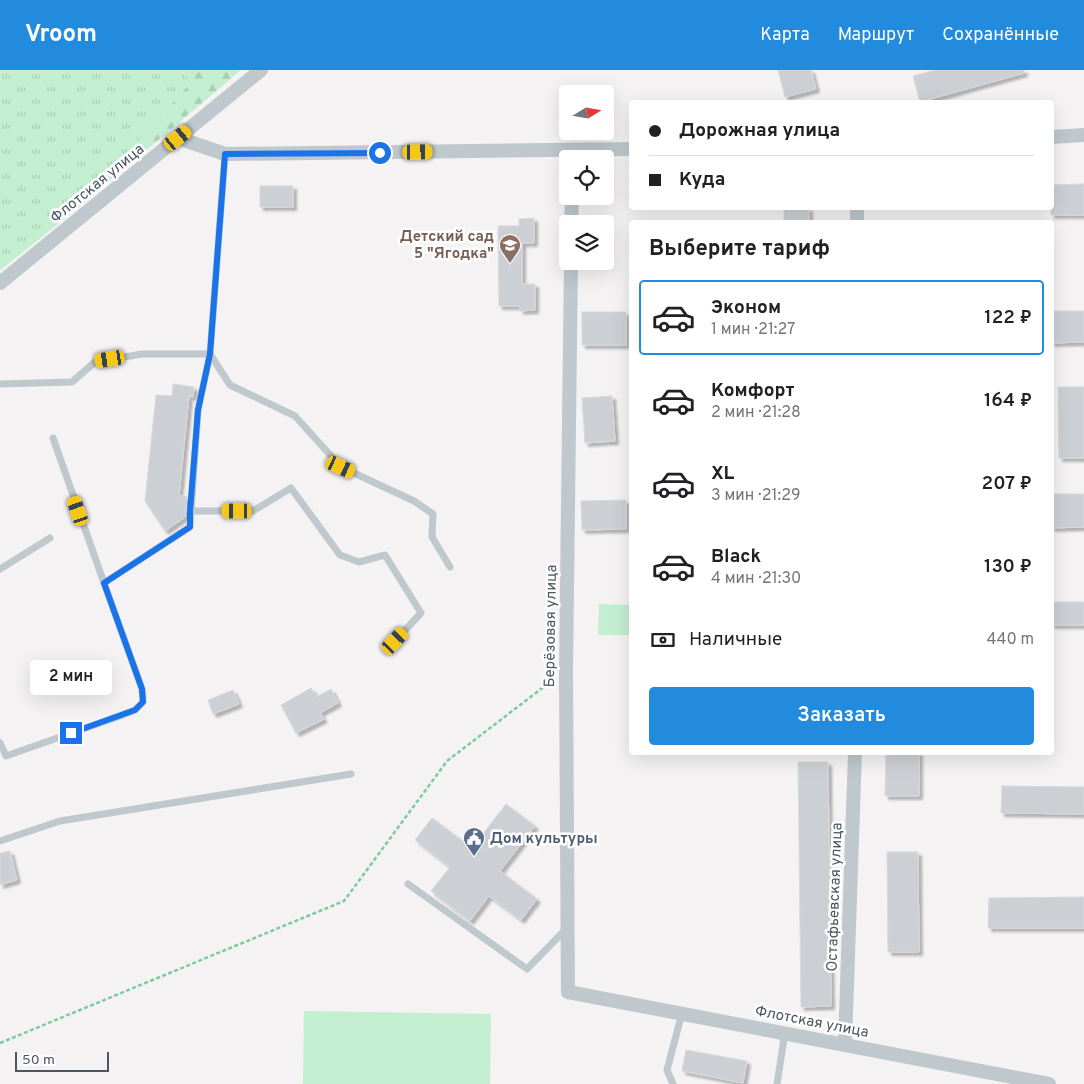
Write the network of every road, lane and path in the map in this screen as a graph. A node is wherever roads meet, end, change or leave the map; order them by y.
1 (262, 70) edge
2 (1084, 135) edge
3 (1054, 137) edge
4 (178, 138) junction
5 (629, 149) edge
6 (614, 151) edge
7 (225, 154) junction
8 (559, 155) edge
9 (571, 270) edge
10 (0, 284) edge
11 (210, 354) junction
12 (0, 384) edge
13 (53, 438) dead end
14 (190, 511) junction
15 (50, 538) dead end
16 (450, 568) dead end
17 (0, 569) edge
18 (104, 583) junction
19 (395, 641) dead end
20 (566, 671) junction
21 (0, 743) edge
22 (855, 755) edge
23 (3, 757) edge
24 (351, 774) dead end
25 (0, 841) edge
26 (408, 884) dead end
27 (567, 928) junction
28 (568, 992) joint
29 (682, 1013) junction
30 (785, 1032) junction
31 (0, 1043) edge
32 (845, 1043) junction
33 (673, 1084) edge
34 (777, 1084) edge
35 (1049, 1084) edge

1 - 4 street, Флотская улица
2 - 3 street
4 - 7 street
4 - 10 street, Флотская улица
5 - 6 street
7 - 8 street
7 - 11 lane
9 - 20 street, Берёзовая улица
11 - 12 lane
11 - 14 lane
11 - 16 lane
13 - 18 lane
14 - 18 lane
14 - 19 lane
15 - 17 lane
18 - 23 lane
20 - 27 street, Берёзовая улица
20 - 31 path
21 - 23 lane
22 - 32 street, Остафьевская улица
24 - 25 lane
26 - 27 lane
27 - 28 street, Берёзовая улица
28 - 29 street, Флотская улица
29 - 30 street, Флотская улица
29 - 33 lane
30 - 32 street, Флотская улица
30 - 34 lane
32 - 35 street, Флотская улица

